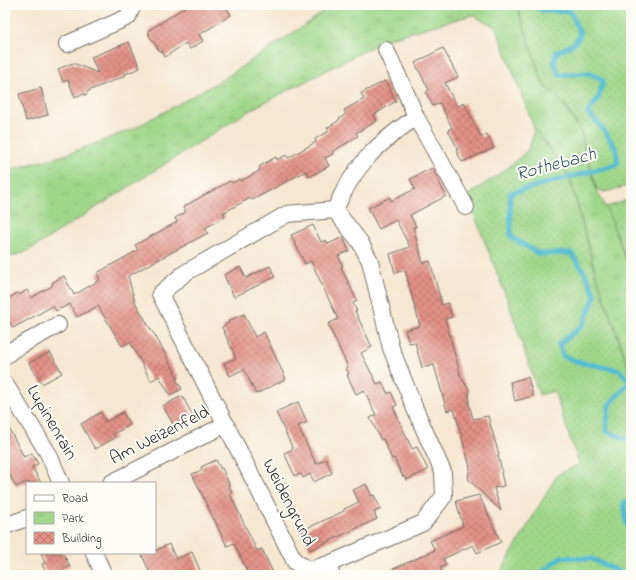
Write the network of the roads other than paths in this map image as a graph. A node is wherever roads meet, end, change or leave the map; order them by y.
1 (134, 5) edge
2 (68, 44) dead end
3 (386, 50) dead end
4 (416, 117) junction
5 (466, 207) dead end
6 (335, 210) junction
7 (58, 325) dead end
8 (5, 356) edge
9 (5, 384) edge
10 (226, 424) junction
11 (62, 482) edge
12 (113, 482) edge
13 (26, 518) edge
14 (5, 526) edge
15 (94, 554) edge
16 (334, 569) edge
17 (104, 575) edge

1 - 2 street
3 - 4 street
4 - 5 street
4 - 6 street
6 - 10 street, Weidengrund
6 - 16 street, Weidengrund
7 - 8 street
9 - 11 street, Lupinenrain
10 - 12 street, Am Weizenfeld
10 - 16 street, Weidengrund
13 - 14 street
15 - 17 street

